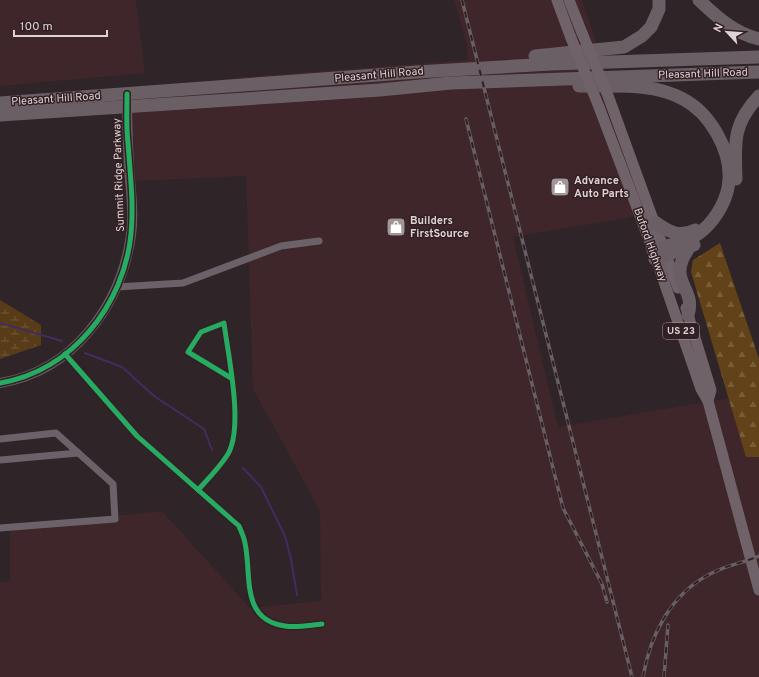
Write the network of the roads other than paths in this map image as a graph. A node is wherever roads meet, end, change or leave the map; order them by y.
1 (557, 0) edge
2 (569, 0) edge
3 (659, 0) edge
4 (702, 2) edge
5 (759, 38) edge
6 (759, 57) edge
7 (417, 72) junction
8 (759, 72) edge
9 (451, 83) junction
10 (759, 96) edge
11 (127, 100) junction
12 (0, 103) edge
13 (0, 115) edge
14 (725, 153) junction
15 (655, 222) junction
16 (318, 241) dead end
17 (689, 248) junction
18 (660, 253) junction
19 (117, 287) junction
20 (688, 315) junction
21 (65, 354) junction
22 (231, 378) junction
23 (0, 383) edge
24 (708, 401) junction
25 (0, 439) edge
26 (78, 453) junction
27 (0, 460) edge
28 (198, 490) junction
29 (0, 528) edge
30 (758, 578) edge
31 (759, 590) edge
32 (322, 624) dead end

1 - 18 main road, Buford Highway / US 23, bridge
2 - 15 main road, Buford Highway / US 23, bridge
3 - 7 highway
4 - 5 highway
6 - 7 highway, Pleasant Hill Road
7 - 11 highway, Pleasant Hill Road
8 - 9 highway, Pleasant Hill Road
9 - 11 highway, Pleasant Hill Road
9 - 14 highway
10 - 17 highway
11 - 12 highway, Pleasant Hill Road
11 - 13 highway, Pleasant Hill Road
11 - 19 street, Summit Ridge Parkway
14 - 15 highway
14 - 18 highway
15 - 18 main road, Buford Highway / US 23
16 - 19 street
17 - 18 highway
17 - 20 highway
18 - 20 main road, Buford Highway / US 23
18 - 24 main road, Buford Highway / US 23
19 - 21 street, Summit Ridge Parkway
20 - 24 main road, Buford Highway / US 23
21 - 23 street, Summit Ridge Parkway
21 - 28 street
22 - 22 street
22 - 28 street
24 - 30 main road, Buford Highway / US 23
25 - 26 street
26 - 27 street
26 - 29 street
28 - 32 street
30 - 31 main road, Buford Highway / US 23

